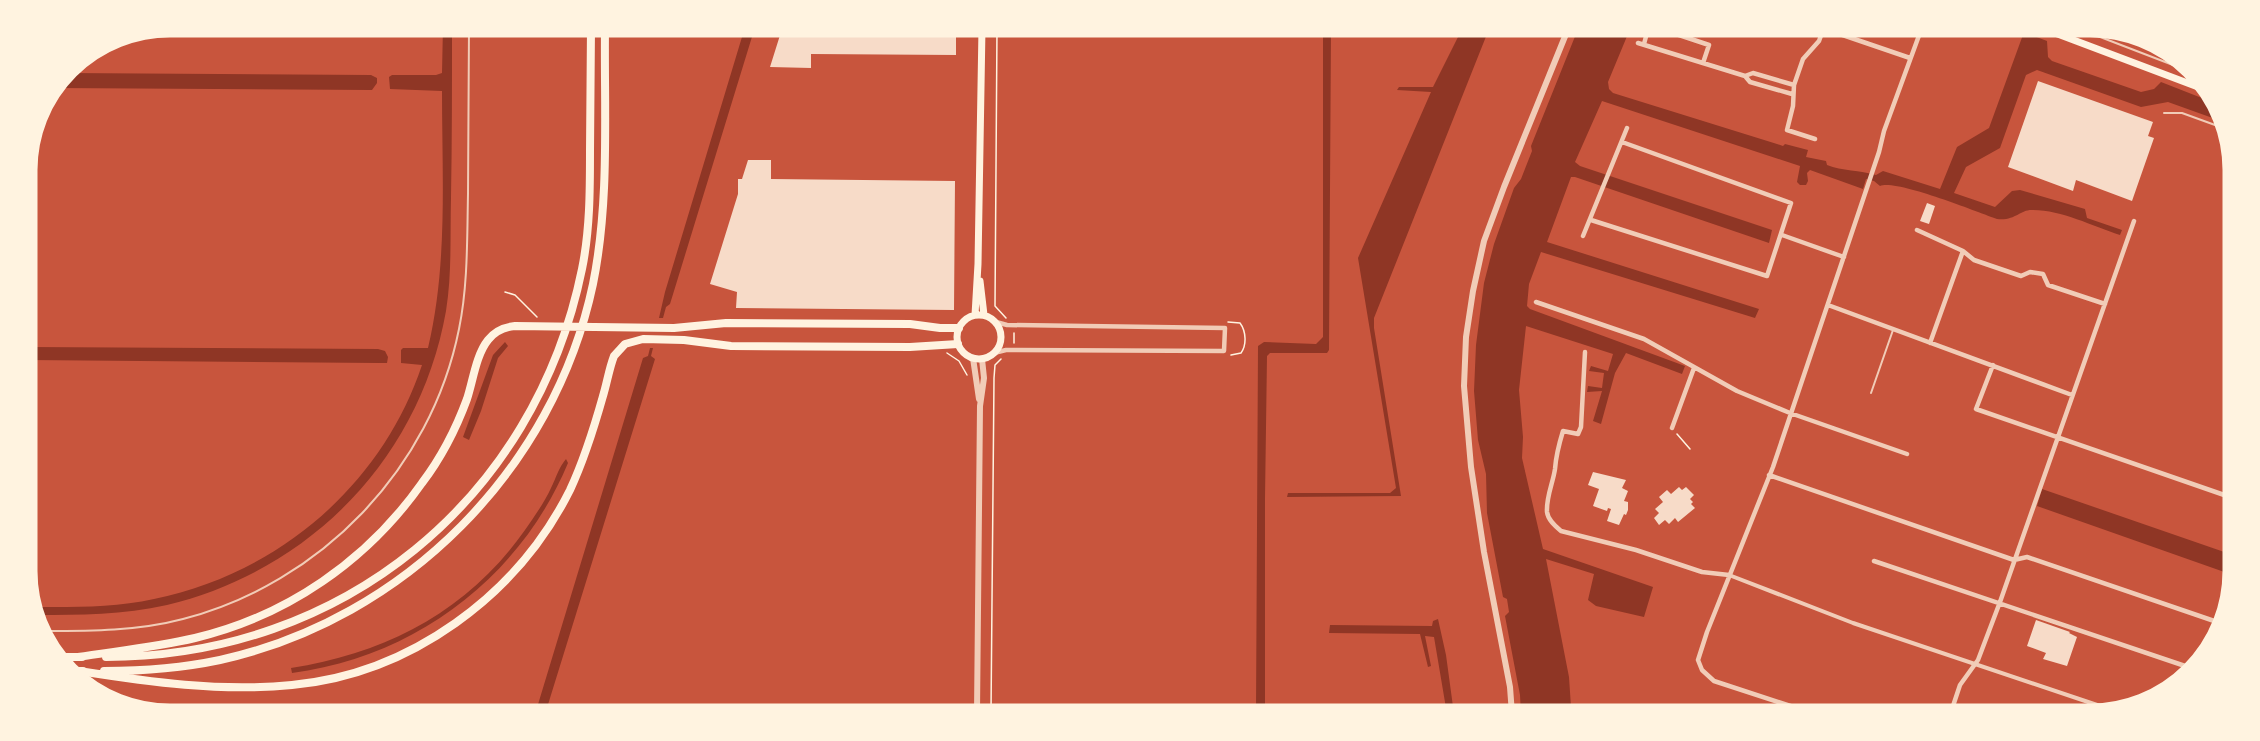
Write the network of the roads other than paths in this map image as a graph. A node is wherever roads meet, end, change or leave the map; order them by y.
1 (469, 36) edge
2 (591, 36) edge
3 (605, 36) edge
4 (982, 36) edge
5 (1565, 36) edge
6 (1645, 36) edge
7 (1683, 36) edge
8 (1821, 36) edge
9 (1846, 36) edge
10 (1918, 36) edge
11 (2063, 36) edge
12 (2099, 36) edge
13 (1910, 58) junction
14 (1703, 63) junction
15 (2173, 65) edge
16 (1746, 76) junction
17 (1794, 85) junction
18 (2194, 85) edge
19 (1792, 94) junction
20 (2164, 113) dead end
21 (2216, 125) edge
22 (1627, 128) dead end
23 (1815, 139) dead end
24 (1622, 142) junction
25 (1591, 219) junction
26 (2134, 222) dead end
27 (1917, 230) dead end
28 (1782, 235) junction
29 (1583, 236) dead end
30 (1963, 251) junction
31 (1844, 257) junction
32 (978, 264) junction
33 (1536, 302) dead end
34 (1828, 304) junction
35 (2105, 304) junction
36 (975, 315) junction
37 (984, 315) junction
38 (996, 322) junction
39 (959, 328) junction
40 (1893, 330) junction
41 (1930, 343) junction
42 (958, 344) junction
43 (1586, 352) dead end
44 (994, 353) junction
45 (973, 358) junction
46 (982, 359) junction
47 (1993, 365) junction
48 (1694, 368) junction
49 (1871, 393) dead end
50 (2073, 395) junction
51 (980, 406) junction
52 (1790, 414) junction
53 (1672, 429) road end
54 (2058, 437) junction
55 (1907, 454) dead end
56 (1769, 475) junction
57 (2224, 495) edge
58 (2014, 560) junction
59 (1874, 561) dead end
60 (1729, 575) junction
61 (2000, 602) junction
62 (2214, 621) edge
63 (51, 631) edge
64 (67, 657) edge
65 (78, 657) junction
66 (1975, 665) junction
67 (2184, 666) edge
68 (81, 671) edge
69 (81, 671) edge
70 (976, 705) edge
71 (1511, 705) edge
72 (1787, 705) edge
73 (1953, 705) edge
74 (2097, 705) edge

1 - 63 lane
2 - 65 highway
3 - 68 highway
4 - 32 main road
5 - 71 street
6 - 14 street
7 - 14 street
8 - 17 street
9 - 13 street
10 - 13 street
11 - 18 main road
12 - 15 lane
13 - 31 street
14 - 16 street
16 - 17 street
16 - 19 street
17 - 19 street
19 - 23 street
20 - 21 lane
22 - 24 street
24 - 25 street
24 - 28 street
25 - 28 street
25 - 29 street
26 - 35 street
27 - 30 street
28 - 31 street
30 - 35 street
30 - 41 street
31 - 34 street
32 - 36 main road
32 - 37 main road
33 - 48 street
34 - 40 street
34 - 52 street
35 - 50 street
36 - 37 main road
36 - 39 main road
37 - 38 main road
38 - 44 main road
38 - 44 street
39 - 42 main road
39 - 65 highway
40 - 41 street
40 - 49 lane
41 - 47 street
42 - 45 main road
42 - 69 highway
43 - 60 street
44 - 46 main road
45 - 46 main road
45 - 51 street
46 - 51 street
47 - 50 street
47 - 54 street
48 - 52 street
48 - 53 street
50 - 54 street
51 - 70 street
52 - 55 street
52 - 56 street
54 - 57 street
54 - 58 street
56 - 58 street
56 - 60 street
58 - 61 street
58 - 62 street
59 - 61 street
60 - 66 street
60 - 72 street
61 - 66 street
61 - 67 street
64 - 65 highway
66 - 73 street
66 - 74 street

